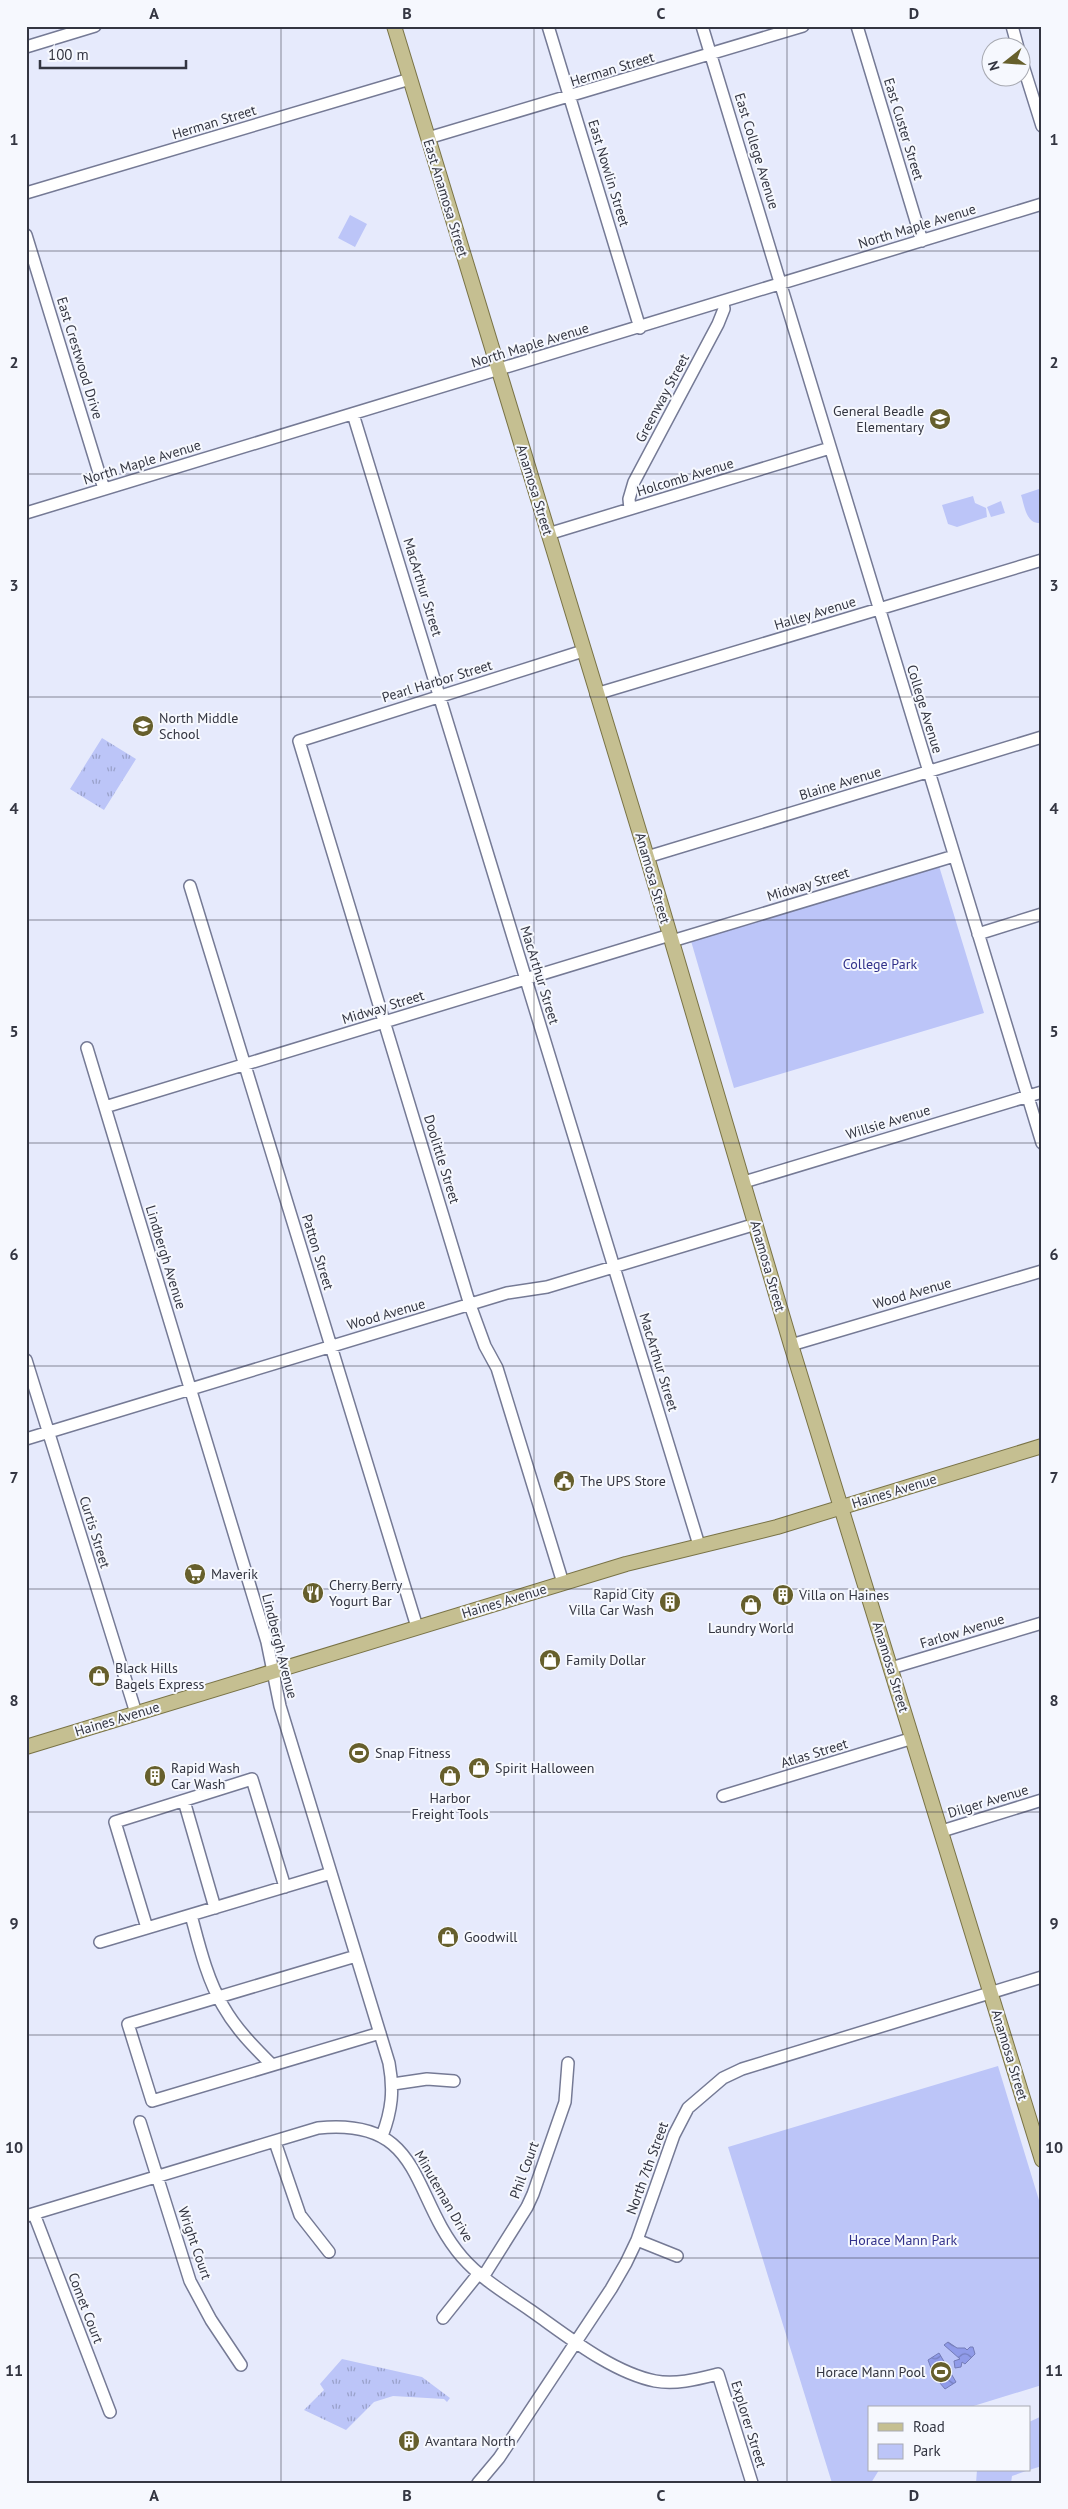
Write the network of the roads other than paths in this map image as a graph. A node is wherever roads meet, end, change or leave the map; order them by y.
1 (95, 26) edge
2 (394, 26) edge
3 (548, 26) edge
4 (702, 26) edge
5 (803, 26) edge
6 (857, 26) edge
7 (26, 47) edge
8 (711, 55) junction
9 (410, 78) junction
10 (1030, 88) edge
11 (570, 97) junction
12 (1042, 126) edge
13 (428, 138) junction
14 (26, 193) edge
15 (1042, 204) edge
16 (26, 235) edge
17 (922, 240) junction
18 (782, 284) junction
19 (723, 302) junction
20 (640, 328) junction
21 (499, 371) junction
22 (353, 414) junction
23 (830, 448) junction
24 (104, 490) junction
25 (630, 509) junction
26 (26, 513) edge
27 (548, 534) junction
28 (1042, 560) edge
29 (879, 610) junction
30 (583, 651) junction
31 (596, 694) junction
32 (440, 696) junction
33 (1042, 737) edge
34 (299, 740) joint
35 (929, 772) junction
36 (954, 856) junction
37 (647, 857) junction
38 (190, 886) dead end
39 (1042, 914) edge
40 (978, 934) junction
41 (671, 938) junction
42 (526, 978) junction
43 (385, 1022) junction
44 (87, 1048) dead end
45 (245, 1065) junction
46 (1042, 1092) edge
47 (1027, 1096) junction
48 (105, 1107) junction
49 (1042, 1143) edge
50 (744, 1182) junction
51 (756, 1224) junction
52 (613, 1267) junction
53 (1042, 1271) edge
54 (470, 1305) junction
55 (791, 1344) junction
56 (331, 1346) junction
57 (26, 1360) edge
58 (190, 1389) junction
59 (48, 1432) junction
60 (26, 1439) edge
61 (1042, 1446) edge
62 (842, 1508) junction
63 (699, 1544) junction
64 (564, 1583) junction
65 (1042, 1623) edge
66 (417, 1627) junction
67 (891, 1668) junction
68 (273, 1671) junction
69 (136, 1713) junction
70 (913, 1738) junction
71 (26, 1747) edge
72 (724, 1796) dead end
73 (184, 1800) junction
74 (1042, 1800) edge
75 (942, 1831) junction
76 (331, 1873) junction
77 (285, 1887) junction
78 (215, 1908) junction
79 (191, 1915) junction
80 (147, 1928) junction
81 (100, 1942) dead end
82 (356, 1956) junction
83 (1042, 1977) edge
84 (991, 1992) junction
85 (218, 1997) junction
86 (380, 2033) junction
87 (568, 2063) dead end
88 (272, 2065) junction
89 (454, 2081) dead end
90 (393, 2084) junction
91 (140, 2122) dead end
92 (382, 2136) junction
93 (275, 2142) junction
94 (1041, 2156) edge
95 (157, 2176) junction
96 (30, 2215) edge
97 (637, 2240) junction
98 (329, 2252) dead end
99 (677, 2256) dead end
100 (481, 2275) junction
101 (442, 2318) dead end
102 (576, 2342) junction
103 (241, 2365) dead end
104 (718, 2374) joint
105 (110, 2412) dead end
106 (478, 2483) edge
107 (752, 2483) edge

1 - 7 street
2 - 9 main road, East Anamosa Street
3 - 11 street, East Nowlin Street
4 - 8 street, East College Avenue
5 - 8 street, Herman Street
6 - 17 street, East Custer Street
8 - 11 street, Herman Street
8 - 18 street, East College Avenue
9 - 13 main road, East Anamosa Street
9 - 14 street, Herman Street
10 - 12 street
11 - 13 street, Herman Street
11 - 20 street, East Nowlin Street
13 - 21 main road, East Anamosa Street
15 - 17 street, North Maple Avenue
16 - 24 street, East Crestwood Drive
17 - 18 street, North Maple Avenue
18 - 19 street, North Maple Avenue
18 - 23 street, College Avenue
19 - 20 street, North Maple Avenue
19 - 25 street, Greenway Street
20 - 21 street, North Maple Avenue
21 - 22 street, North Maple Avenue
21 - 27 main road, Anamosa Street
22 - 24 street, North Maple Avenue
22 - 32 street, MacArthur Street
23 - 25 street, Holcomb Avenue
23 - 29 street, College Avenue
24 - 26 street, North Maple Avenue
25 - 27 street, Holcomb Avenue
27 - 30 main road, Anamosa Street
28 - 29 street, Halley Avenue
29 - 31 street, Halley Avenue
29 - 35 street, College Avenue
30 - 31 main road, Anamosa Street
30 - 32 street, Pearl Harbor Street
31 - 37 main road, Anamosa Street
32 - 34 street, Pearl Harbor Street
32 - 42 street, MacArthur Street
33 - 35 street, Blaine Avenue
34 - 43 street, Doolittle Street
35 - 36 street, College Avenue
35 - 37 street, Blaine Avenue
36 - 40 street, College Avenue
36 - 41 street, Midway Street
37 - 41 main road, Anamosa Street
38 - 45 street, Patton Street
39 - 40 street
40 - 47 street, College Avenue
41 - 42 street, Midway Street
41 - 50 main road, Anamosa Street
42 - 43 street, Midway Street
42 - 52 street, MacArthur Street
43 - 45 street, Midway Street
43 - 54 street, Doolittle Street
44 - 48 street, Lindbergh Avenue
45 - 48 street, Midway Street
45 - 56 street, Patton Street
46 - 47 street, Willsie Avenue
47 - 49 street, College Avenue
47 - 50 street, Willsie Avenue
48 - 58 street, Lindbergh Avenue
50 - 51 main road, Anamosa Street
51 - 52 street, Wood Avenue
51 - 55 main road, Anamosa Street
52 - 54 street, Wood Avenue
52 - 63 street, MacArthur Street
53 - 55 street, Wood Avenue
54 - 56 street, Wood Avenue
54 - 64 street, Doolittle Street
55 - 62 main road, Anamosa Street
56 - 58 street, Wood Avenue
56 - 66 street, Patton Street
57 - 59 street, Curtis Street
58 - 59 street, Wood Avenue
58 - 68 street, Lindbergh Avenue
59 - 60 street, Wood Avenue
59 - 69 street, Curtis Street
61 - 62 main road, Haines Avenue
62 - 63 main road, Haines Avenue
62 - 67 main road, Anamosa Street
63 - 64 main road, Haines Avenue
64 - 66 main road, Haines Avenue
65 - 67 street, Farlow Avenue
66 - 68 main road, Haines Avenue
67 - 70 main road, Anamosa Street
68 - 69 main road, Haines Avenue
68 - 76 street, Lindbergh Avenue
69 - 71 main road, Haines Avenue
70 - 72 street, Atlas Street
70 - 75 main road, Anamosa Street
73 - 77 street
73 - 78 street
73 - 80 street
74 - 75 street, Dilger Avenue
75 - 84 main road, Anamosa Street
76 - 77 street
76 - 82 street, Lindbergh Avenue
77 - 78 street
78 - 79 street
79 - 80 street
79 - 85 street
80 - 81 street
82 - 85 street
82 - 86 street, Lindbergh Avenue
83 - 84 street, North 7th Street
84 - 94 main road, Anamosa Street
84 - 97 street, North 7th Street
85 - 88 street
85 - 88 street
86 - 88 street
86 - 90 street, Lindbergh Avenue
87 - 100 street, Phil Court
89 - 90 street
90 - 92 street, Lindbergh Avenue
91 - 95 street, Wright Court
92 - 93 street, Minuteman Drive
92 - 100 street, Minuteman Drive
93 - 95 street, Minuteman Drive
93 - 98 street
95 - 96 street, Minuteman Drive
95 - 103 street, Wright Court
96 - 105 street, Comet Court
97 - 99 street
97 - 102 street, North 7th Street
100 - 101 street, Phil Court
100 - 102 street, Minuteman Drive
102 - 104 street, Minuteman Drive
102 - 106 street, North 7th Street
104 - 107 street, Explorer Street

